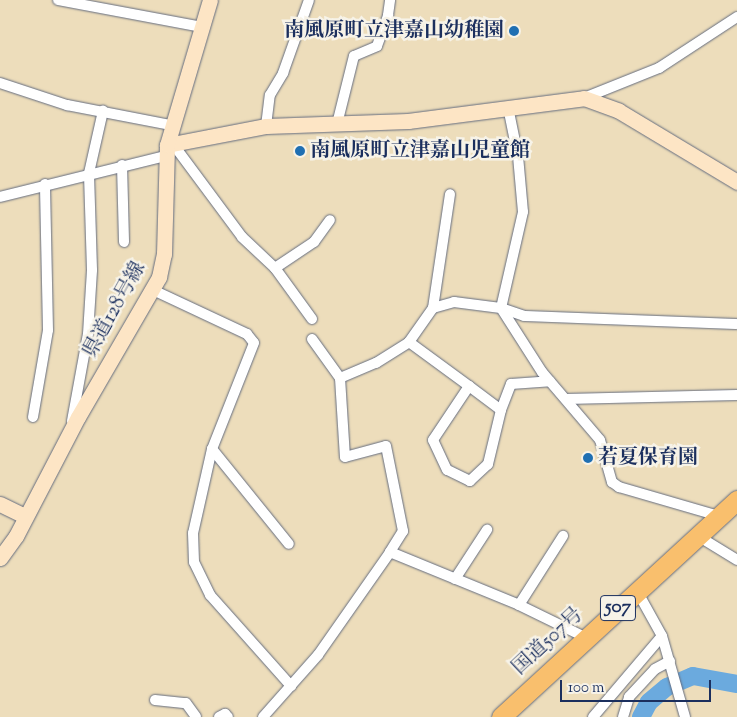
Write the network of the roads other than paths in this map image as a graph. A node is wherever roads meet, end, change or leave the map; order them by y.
1 (58, 0) edge
2 (210, 0) edge
3 (310, 0) edge
4 (390, 0) edge
5 (737, 17) edge
6 (202, 27) junction
7 (0, 83) edge
8 (584, 98) junction
9 (508, 107) junction
10 (104, 111) junction
11 (337, 124) junction
12 (171, 125) junction
13 (266, 126) junction
14 (168, 148) junction
15 (122, 165) junction
16 (89, 173) junction
17 (737, 182) edge
18 (45, 184) junction
19 (450, 194) dead end
20 (0, 197) edge
21 (330, 220) dead end
22 (124, 242) dead end
23 (275, 268) junction
24 (154, 290) junction
25 (433, 308) junction
26 (501, 308) junction
27 (312, 319) dead end
28 (737, 324) edge
29 (312, 339) dead end
30 (410, 342) junction
31 (340, 378) junction
32 (550, 381) junction
33 (468, 386) junction
34 (737, 395) edge
35 (566, 399) junction
36 (501, 410) junction
37 (33, 417) dead end
38 (71, 430) junction
39 (212, 449) junction
40 (737, 500) edge
41 (0, 504) edge
42 (25, 516) junction
43 (719, 516) junction
44 (487, 530) dead end
45 (563, 536) dead end
46 (698, 536) junction
47 (289, 544) dead end
48 (390, 552) junction
49 (0, 558) edge
50 (737, 560) edge
51 (455, 579) junction
52 (636, 591) junction
53 (519, 605) junction
54 (662, 636) junction
55 (586, 637) junction
56 (671, 662) junction
57 (291, 686) junction
58 (156, 700) dead end
59 (196, 717) edge
60 (219, 717) edge
61 (228, 717) edge
62 (263, 717) edge
63 (500, 717) edge
64 (593, 717) edge
65 (623, 717) edge
66 (685, 717) edge

1 - 6 street
2 - 6 street, 県道128号線
3 - 13 street
4 - 11 street
5 - 8 street
6 - 12 street, 県道128号線
7 - 10 street
8 - 9 street
8 - 17 street
9 - 11 street
9 - 26 street
10 - 12 street
10 - 16 street
11 - 13 street
12 - 14 street, 県道128号線
13 - 14 street
14 - 15 street
14 - 23 street
14 - 24 street, 県道128号線
15 - 16 street
15 - 22 street
16 - 18 street
16 - 38 street
18 - 20 street
18 - 37 street
19 - 25 street
21 - 23 street
23 - 27 street
24 - 38 street, 県道128号線
24 - 39 street
25 - 26 street
25 - 30 street
26 - 28 street
26 - 32 street
29 - 31 street
30 - 31 street
30 - 33 street
31 - 48 street
32 - 35 street
32 - 36 street
33 - 36 street
33 - 36 street
34 - 35 street
35 - 43 street
38 - 42 street, 県道128号線
39 - 47 street
39 - 57 street
40 - 43 highway, 国道507号 / 507
41 - 42 street
42 - 49 street, 県道128号線
43 - 46 highway, 国道507号 / 507
44 - 51 street
45 - 53 street
46 - 50 street
46 - 52 highway, 国道507号 / 507
48 - 51 street
48 - 57 street
51 - 53 street
52 - 54 street
52 - 55 highway, 国道507号 / 507
53 - 55 street
54 - 56 street
54 - 64 street
55 - 63 highway, 国道507号 / 507
56 - 65 street
56 - 66 street
57 - 62 street
58 - 59 street
60 - 61 street

